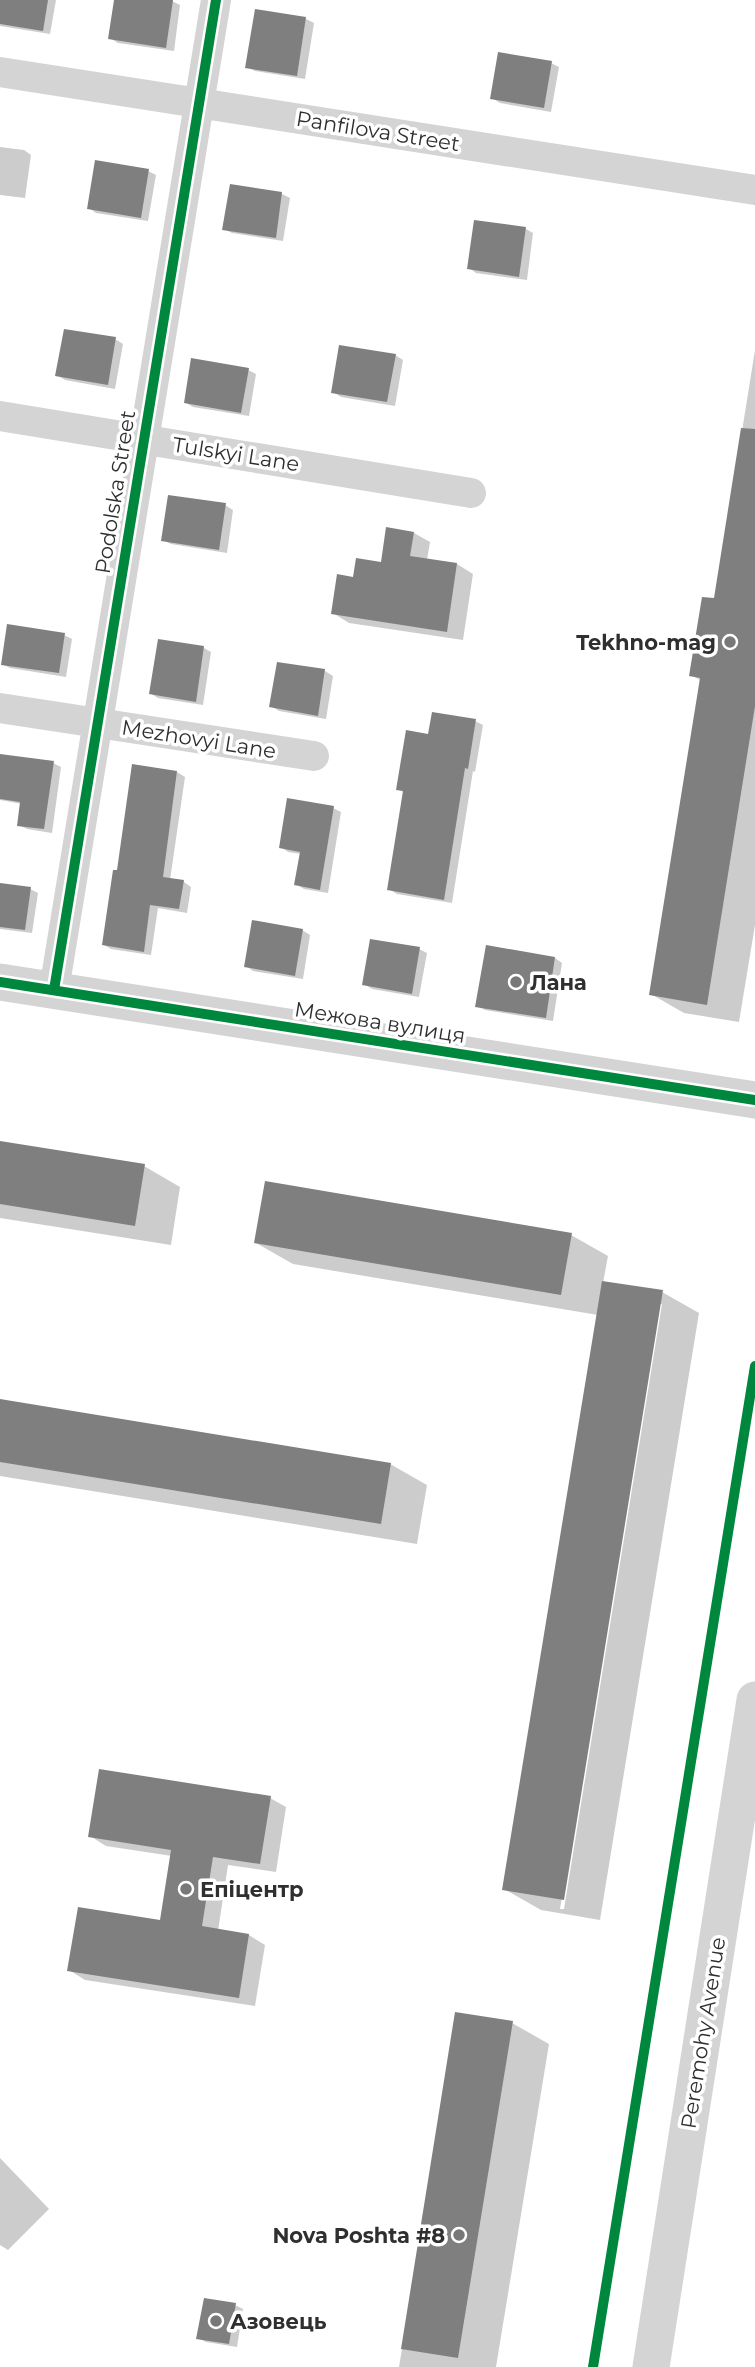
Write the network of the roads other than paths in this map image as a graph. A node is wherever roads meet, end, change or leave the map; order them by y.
1 (216, 0) edge
2 (0, 72) edge
3 (199, 103) junction
4 (755, 190) edge
5 (0, 416) edge
6 (144, 439) junction
7 (471, 492) dead end
8 (0, 708) edge
9 (97, 723) junction
10 (314, 757) dead end
11 (0, 982) edge
12 (54, 990) junction
13 (755, 1100) edge
14 (755, 1700) edge
15 (652, 2367) edge

1 - 3 street, Podolska Street
2 - 3 street, Panfilova Street
3 - 4 street, Panfilova Street
3 - 6 street, Podolska Street
5 - 6 street, Tulskyi Lane
6 - 7 street, Tulskyi Lane
6 - 9 street, Podolska Street
8 - 9 street, Mezhovyi Lane
9 - 10 street, Mezhovyi Lane
9 - 12 street, Podolska Street
11 - 12 street, Межова вулиця
12 - 13 street, Межова вулиця
14 - 15 street, Peremohy Avenue

